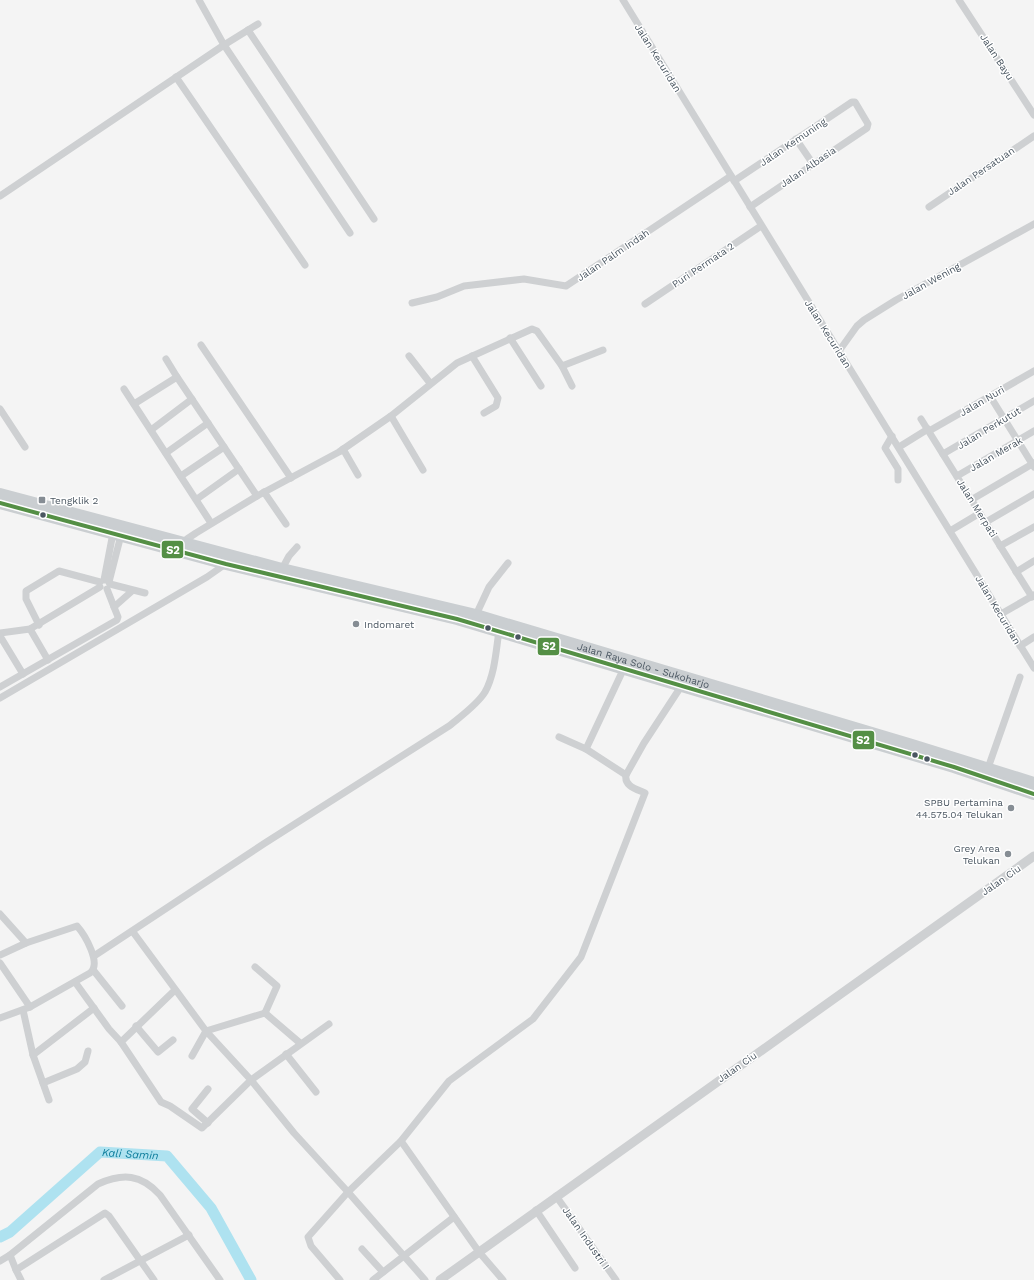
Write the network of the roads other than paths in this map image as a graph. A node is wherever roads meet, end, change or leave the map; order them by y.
1 (199, 0) edge
2 (623, 0) edge
3 (959, 0) edge
4 (258, 24) dead end
5 (248, 30) junction
6 (224, 45) junction
7 (176, 77) junction
8 (852, 102) joint
9 (1034, 115) edge
10 (1034, 136) edge
11 (796, 139) junction
12 (813, 164) junction
13 (733, 179) junction
14 (0, 196) edge
15 (750, 207) junction
16 (929, 207) dead end
17 (374, 219) dead end
18 (1034, 224) edge
19 (761, 226) junction
20 (350, 233) dead end
21 (305, 265) dead end
22 (412, 302) dead end
23 (645, 304) dead end
24 (510, 338) junction
25 (201, 345) dead end
26 (603, 350) dead end
27 (839, 351) junction
28 (409, 356) dead end
29 (472, 356) junction
30 (166, 359) dead end
31 (562, 366) junction
32 (1034, 371) edge
33 (177, 377) junction
34 (430, 383) junction
35 (541, 386) dead end
36 (572, 386) dead end
37 (124, 389) dead end
38 (990, 396) junction
39 (192, 400) junction
40 (1034, 401) edge
41 (134, 404) junction
42 (0, 409) edge
43 (484, 413) dead end
44 (391, 416) junction
45 (1004, 418) junction
46 (922, 419) dead end
47 (208, 423) junction
48 (151, 430) junction
49 (929, 430) junction
50 (1034, 431) edge
51 (892, 436) junction
52 (1018, 441) junction
53 (25, 447) dead end
54 (224, 447) junction
55 (898, 447) junction
56 (343, 449) junction
57 (166, 452) junction
58 (943, 454) junction
59 (1033, 465) edge
60 (239, 469) junction
61 (423, 470) dead end
62 (358, 475) dead end
63 (181, 476) junction
64 (957, 476) junction
65 (291, 478) junction
66 (898, 480) dead end
67 (264, 492) junction
68 (0, 494) edge
69 (1034, 494) edge
70 (257, 496) junction
71 (197, 499) junction
72 (972, 500) junction
73 (0, 503) edge
74 (980, 513) junction
75 (986, 522) junction
76 (211, 523) junction
77 (286, 524) dead end
78 (1034, 527) edge
79 (950, 531) junction
80 (117, 534) junction
81 (182, 546) junction
82 (1000, 546) junction
83 (297, 547) dead end
84 (229, 560) junction
85 (1034, 561) edge
86 (508, 563) dead end
87 (282, 569) junction
88 (1016, 572) junction
89 (105, 584) junction
90 (132, 591) junction
91 (145, 593) dead end
92 (1033, 596) edge
93 (114, 607) junction
94 (1001, 614) junction
95 (476, 615) junction
96 (39, 625) junction
97 (30, 629) junction
98 (499, 631) junction
99 (0, 633) edge
100 (0, 636) edge
101 (532, 636) junction
102 (1034, 637) edge
103 (555, 643) junction
104 (1020, 646) junction
105 (48, 660) junction
106 (624, 668) junction
107 (1034, 668) edge
108 (23, 674) junction
109 (1020, 677) dead end
110 (682, 685) junction
111 (0, 687) edge
112 (0, 698) edge
113 (559, 737) dead end
114 (586, 749) junction
115 (911, 750) junction
116 (956, 763) junction
117 (988, 768) junction
118 (626, 775) junction
119 (1034, 783) edge
120 (1034, 794) edge
121 (1034, 856) edge
122 (0, 914) edge
123 (133, 932) junction
124 (26, 943) junction
125 (0, 955) edge
126 (94, 956) junction
127 (0, 963) edge
128 (255, 967) dead end
129 (94, 971) junction
130 (75, 982) junction
131 (175, 990) junction
132 (122, 1006) dead end
133 (26, 1008) junction
134 (94, 1008) junction
135 (265, 1013) junction
136 (0, 1018) edge
137 (329, 1024) dead end
138 (136, 1026) junction
139 (206, 1031) junction
140 (173, 1040) dead end
141 (120, 1042) junction
142 (300, 1043) junction
143 (88, 1051) dead end
144 (286, 1054) junction
145 (33, 1056) junction
146 (192, 1056) dead end
147 (251, 1080) junction
148 (43, 1083) junction
149 (208, 1089) dead end
150 (316, 1092) dead end
151 (49, 1100) dead end
152 (208, 1123) junction
153 (401, 1141) junction
154 (348, 1192) junction
155 (556, 1196) junction
156 (536, 1210) junction
157 (454, 1217) junction
158 (189, 1235) junction
159 (362, 1249) dead end
160 (479, 1252) junction
161 (404, 1255) junction
162 (10, 1256) junction
163 (0, 1261) edge
164 (141, 1262) junction
165 (575, 1268) dead end
166 (16, 1270) junction
167 (383, 1272) junction
168 (21, 1280) edge
169 (104, 1280) edge
170 (154, 1280) edge
171 (220, 1280) edge
172 (340, 1280) edge
173 (373, 1280) edge
174 (425, 1280) edge
175 (440, 1280) edge
176 (503, 1280) edge
177 (616, 1280) edge

1 - 6 street
2 - 13 street, Jalan Kecuridan
3 - 9 street, Jalan Bayu
4 - 5 street
5 - 6 street
5 - 17 street
6 - 7 street
6 - 20 street
7 - 14 street
7 - 21 street
8 - 11 street, Jalan Kemuning
8 - 12 street, Jalan Albasia
10 - 16 street, Jalan Persatuan
11 - 12 street
11 - 13 street, Jalan Kemuning
12 - 15 street, Jalan Albasia
13 - 15 street, Jalan Kecuridan
13 - 22 street, Jalan Palm Indah
15 - 19 street, Jalan Kecuridan
18 - 27 street, Jalan Wening
19 - 23 street, Puri Permata 2
19 - 27 street, Jalan Kecuridan
24 - 29 street
24 - 31 street
24 - 35 street
25 - 65 street
26 - 31 street
27 - 51 street, Jalan Kecuridan
28 - 34 street
29 - 34 street
29 - 43 street
30 - 33 street
31 - 36 street
32 - 38 street, Jalan Nuri
33 - 39 street
33 - 41 street
34 - 44 street
37 - 41 street
38 - 45 street
38 - 49 street, Jalan Nuri
39 - 47 street
39 - 48 street
40 - 45 street, Jalan Perkutut
41 - 48 street
42 - 53 street
44 - 56 street
44 - 61 street
45 - 52 street
45 - 58 street, Jalan Perkutut
46 - 49 street, Jalan Merpati
47 - 54 street
47 - 57 street
48 - 57 street
49 - 55 street, Jalan Nuri
49 - 58 street, Jalan Merpati
50 - 52 street, Jalan Merak
51 - 55 street, Jalan Kecuridan
51 - 66 street
52 - 59 street
52 - 64 street, Jalan Merak
54 - 60 street
54 - 63 street
55 - 79 street, Jalan Kecuridan
56 - 62 street
56 - 65 street
57 - 63 street
58 - 64 street, Jalan Merpati
59 - 72 street
60 - 70 street
60 - 71 street
63 - 71 street
64 - 72 street, Jalan Merpati
65 - 67 street
67 - 70 street
67 - 77 street
68 - 81 main road, Jalan Raya Solo - Sukoharjo
69 - 75 street
70 - 76 street
71 - 76 street
72 - 74 street, Jalan Merpati
73 - 80 main road, Jalan Raya Solo - Sukoharjo
74 - 75 street, Jalan Merpati
74 - 79 street
75 - 82 street, Jalan Merpati
76 - 81 street
78 - 82 street
79 - 94 street, Jalan Kecuridan
80 - 81 main road, Jalan Raya Solo - Sukoharjo
80 - 89 street
81 - 84 main road, Jalan Raya Solo - Sukoharjo
82 - 88 street, Jalan Merpati
83 - 87 street
84 - 87 main road, Jalan Raya Solo - Sukoharjo
84 - 98 main road, Jalan Raya Solo - Sukoharjo
84 - 112 street
85 - 88 street
86 - 95 street
87 - 95 main road, Jalan Raya Solo - Sukoharjo
88 - 92 street, Jalan Merpati
89 - 90 street
89 - 93 street
89 - 96 street
89 - 96 street
90 - 91 street
90 - 93 street
92 - 94 street
93 - 105 street
94 - 104 street, Jalan Kecuridan
95 - 101 main road, Jalan Raya Solo - Sukoharjo
96 - 97 street
97 - 99 street
97 - 105 street
98 - 101 main road, Jalan Raya Solo - Sukoharjo
98 - 123 street
100 - 108 street
101 - 103 main road, Jalan Raya Solo - Sukoharjo
102 - 104 street
103 - 106 main road, Jalan Raya Solo - Sukoharjo
103 - 115 main road, Jalan Raya Solo - Sukoharjo
104 - 107 street, Jalan Kecuridan
105 - 108 street
106 - 110 main road, Jalan Raya Solo - Sukoharjo
106 - 114 street
108 - 111 street
109 - 117 street
110 - 115 main road, Jalan Raya Solo - Sukoharjo
110 - 118 street
113 - 114 street
114 - 118 street
115 - 116 main road, Jalan Raya Solo - Sukoharjo
116 - 117 main road
116 - 120 main road
117 - 119 main road
118 - 153 street
121 - 155 street, Jalan Ciu
122 - 124 street
123 - 126 street
123 - 131 street
124 - 125 street
124 - 126 street
126 - 129 street
127 - 133 street
128 - 135 street
129 - 130 street
129 - 132 street
130 - 133 street
130 - 134 street
131 - 138 street
131 - 139 street
133 - 136 street
133 - 145 street
134 - 141 street
134 - 145 street
135 - 139 street
135 - 142 street
137 - 142 street
138 - 140 street
138 - 141 street
139 - 146 street
139 - 147 street
141 - 152 street
142 - 144 street
143 - 148 street
144 - 147 street
144 - 150 street
145 - 148 street
147 - 152 street
147 - 154 street
148 - 151 street
149 - 152 street
153 - 154 street
153 - 157 street
154 - 161 street
154 - 172 street
155 - 156 street, Jalan Ciu
155 - 177 street, Jalan Industri I
156 - 160 street, Jalan Ciu
156 - 165 street
157 - 160 street
157 - 161 street
158 - 162 street
158 - 164 street
158 - 171 street
159 - 167 street
160 - 175 street, Jalan Ciu
160 - 176 street
161 - 167 street
161 - 174 street
162 - 163 street
162 - 166 street
164 - 166 street
164 - 169 street
164 - 170 street
166 - 168 street
167 - 173 street

